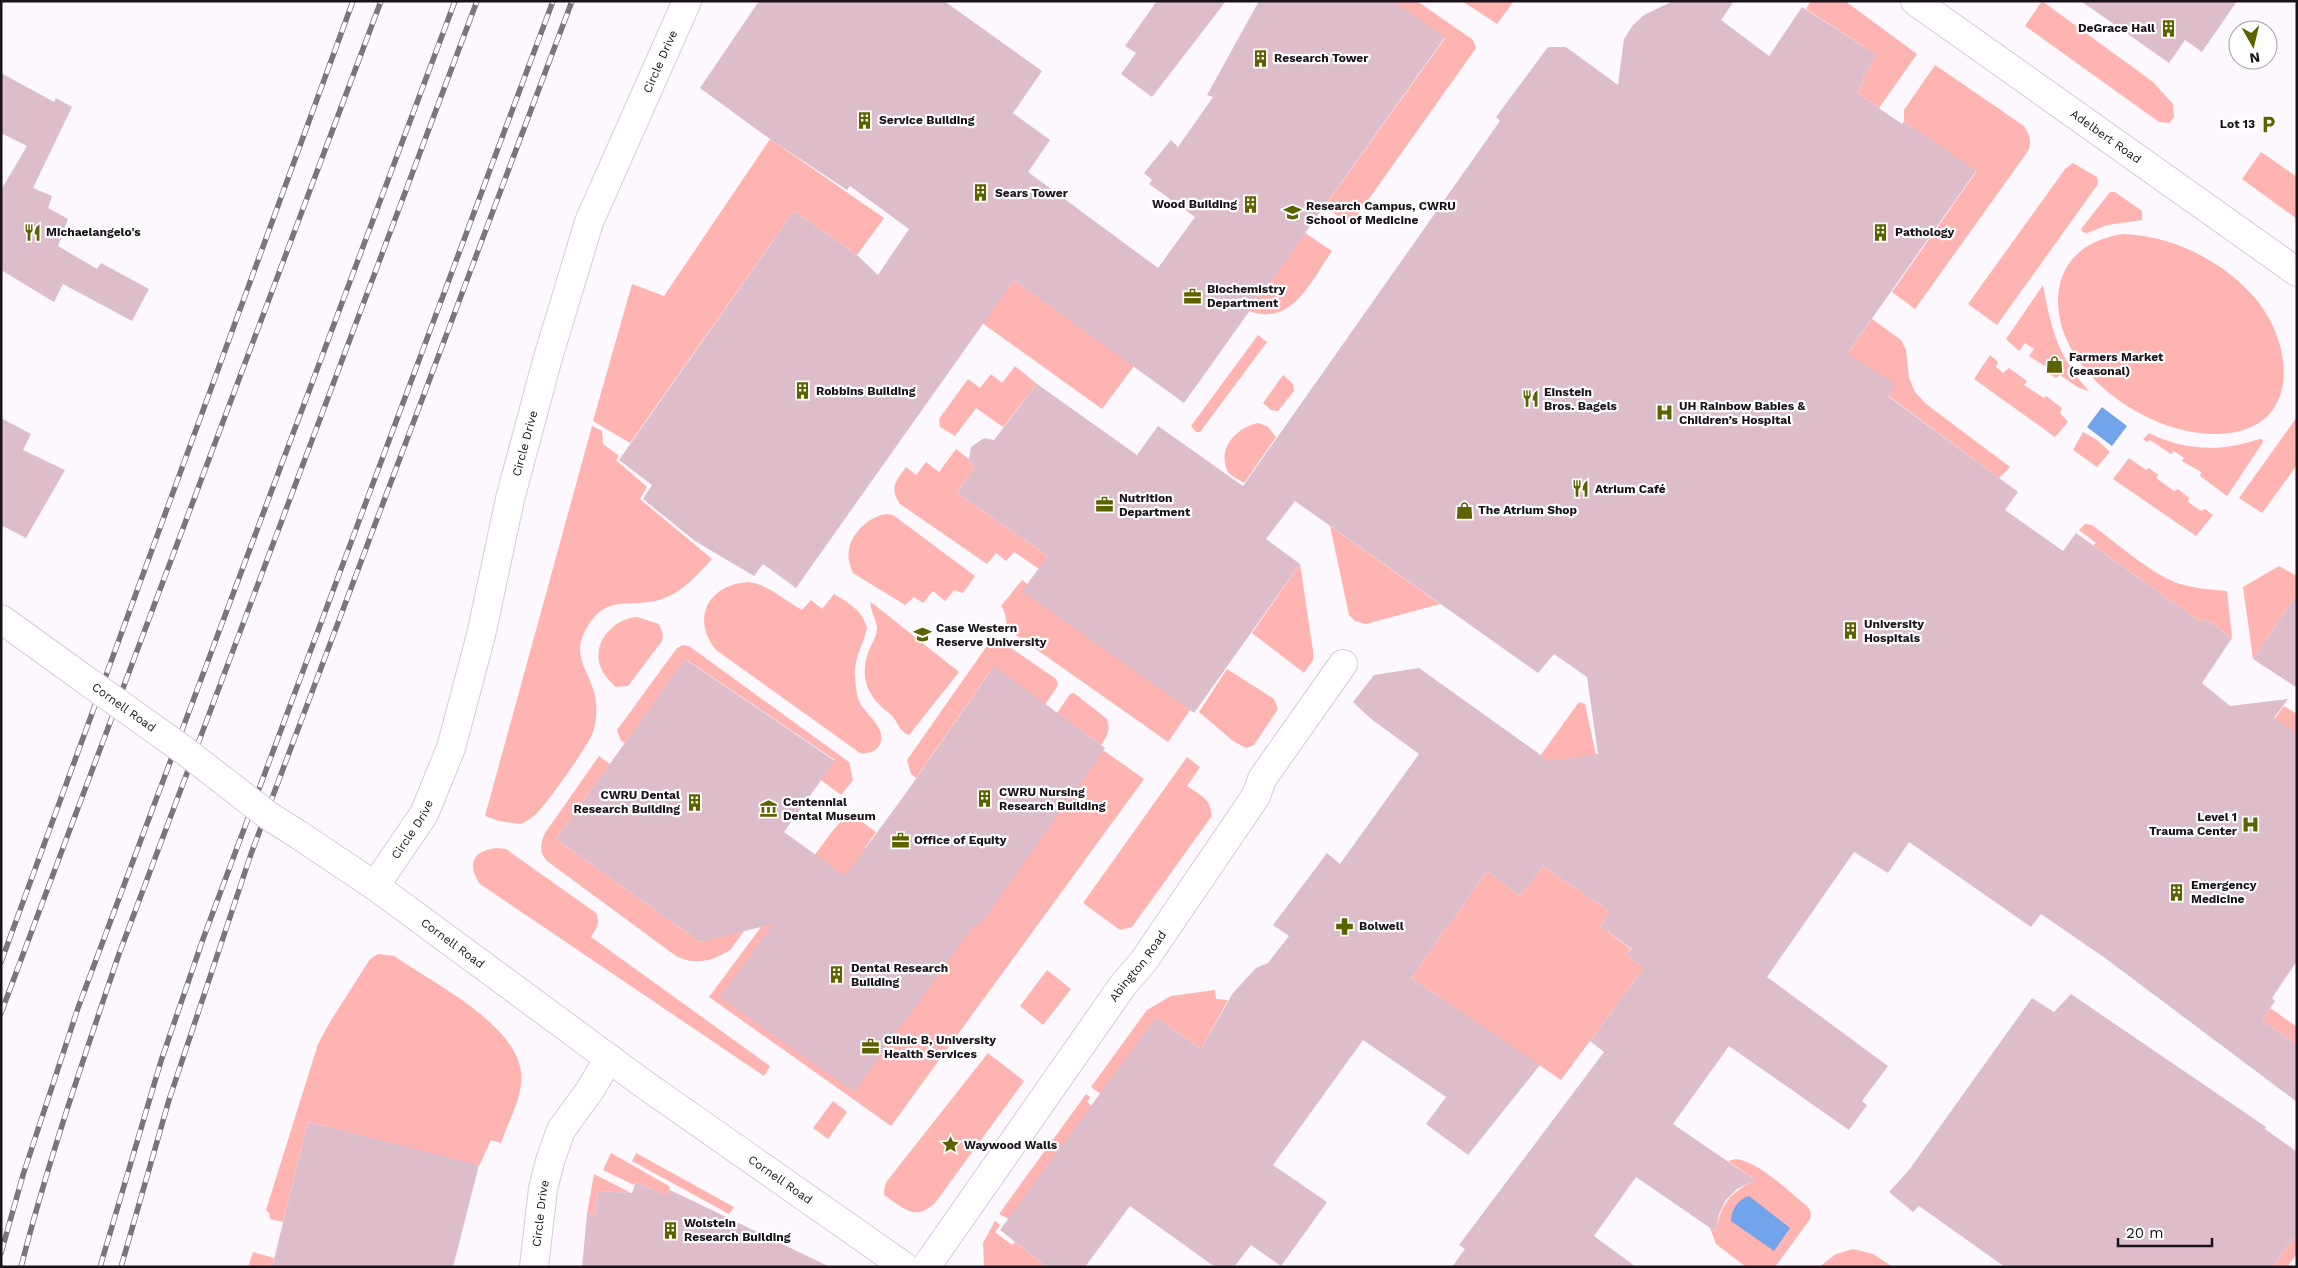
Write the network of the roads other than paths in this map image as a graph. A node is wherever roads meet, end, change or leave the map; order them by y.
1 (687, 1) edge
2 (1915, 1) edge
3 (2297, 272) edge
4 (1, 619) edge
5 (1343, 664) dead end
6 (375, 886) junction
7 (609, 1058) junction
8 (534, 1267) edge
9 (905, 1267) edge
10 (926, 1267) edge

1 - 6 street, Circle Drive
2 - 3 street, Adelbert Road
4 - 6 street, Cornell Road, bridge
5 - 10 street, Abington Road
6 - 7 street, Cornell Road
7 - 8 street, Circle Drive
7 - 9 street, Cornell Road

